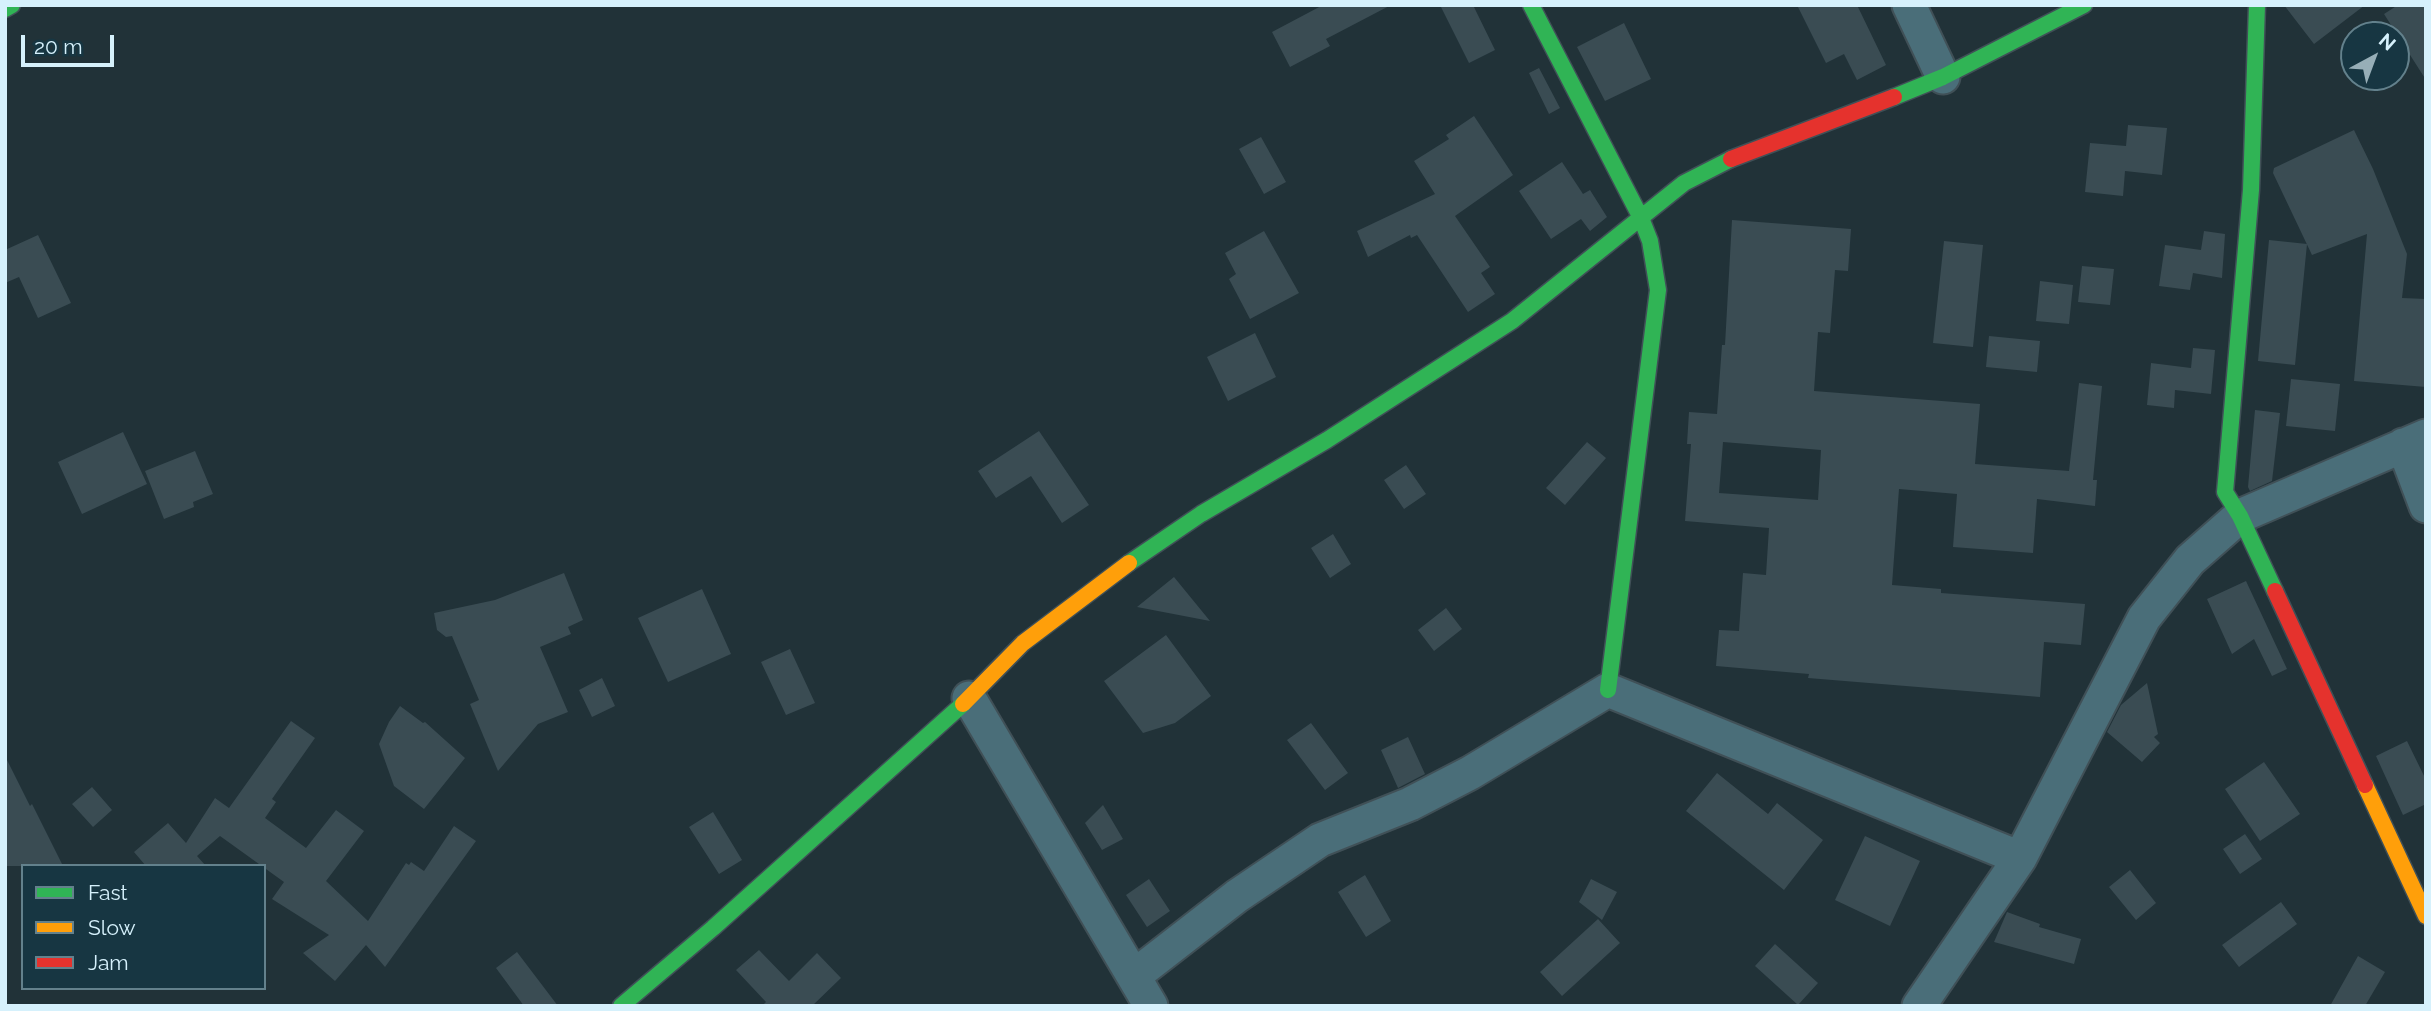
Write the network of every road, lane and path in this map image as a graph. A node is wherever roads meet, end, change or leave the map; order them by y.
1 (12, 5) edge
2 (1531, 5) edge
3 (1909, 5) edge
4 (2084, 5) edge
5 (2258, 5) edge
6 (5, 9) edge
7 (1943, 77) junction
8 (1641, 218) junction
9 (2414, 441) edge
10 (2426, 506) edge
11 (2240, 516) junction
12 (1608, 690) junction
13 (969, 698) junction
14 (2020, 858) junction
15 (2426, 916) edge
16 (1133, 976) junction
17 (621, 1006) edge
18 (1151, 1006) edge
19 (1919, 1006) edge

1 - 6 street
2 - 8 street
3 - 7 street
4 - 7 street
5 - 11 street
7 - 8 street
8 - 12 street
8 - 13 street
9 - 10 street
9 - 11 street
11 - 14 street
11 - 15 street
12 - 14 street
12 - 16 street
13 - 16 street
13 - 17 street
14 - 19 street
16 - 18 street

